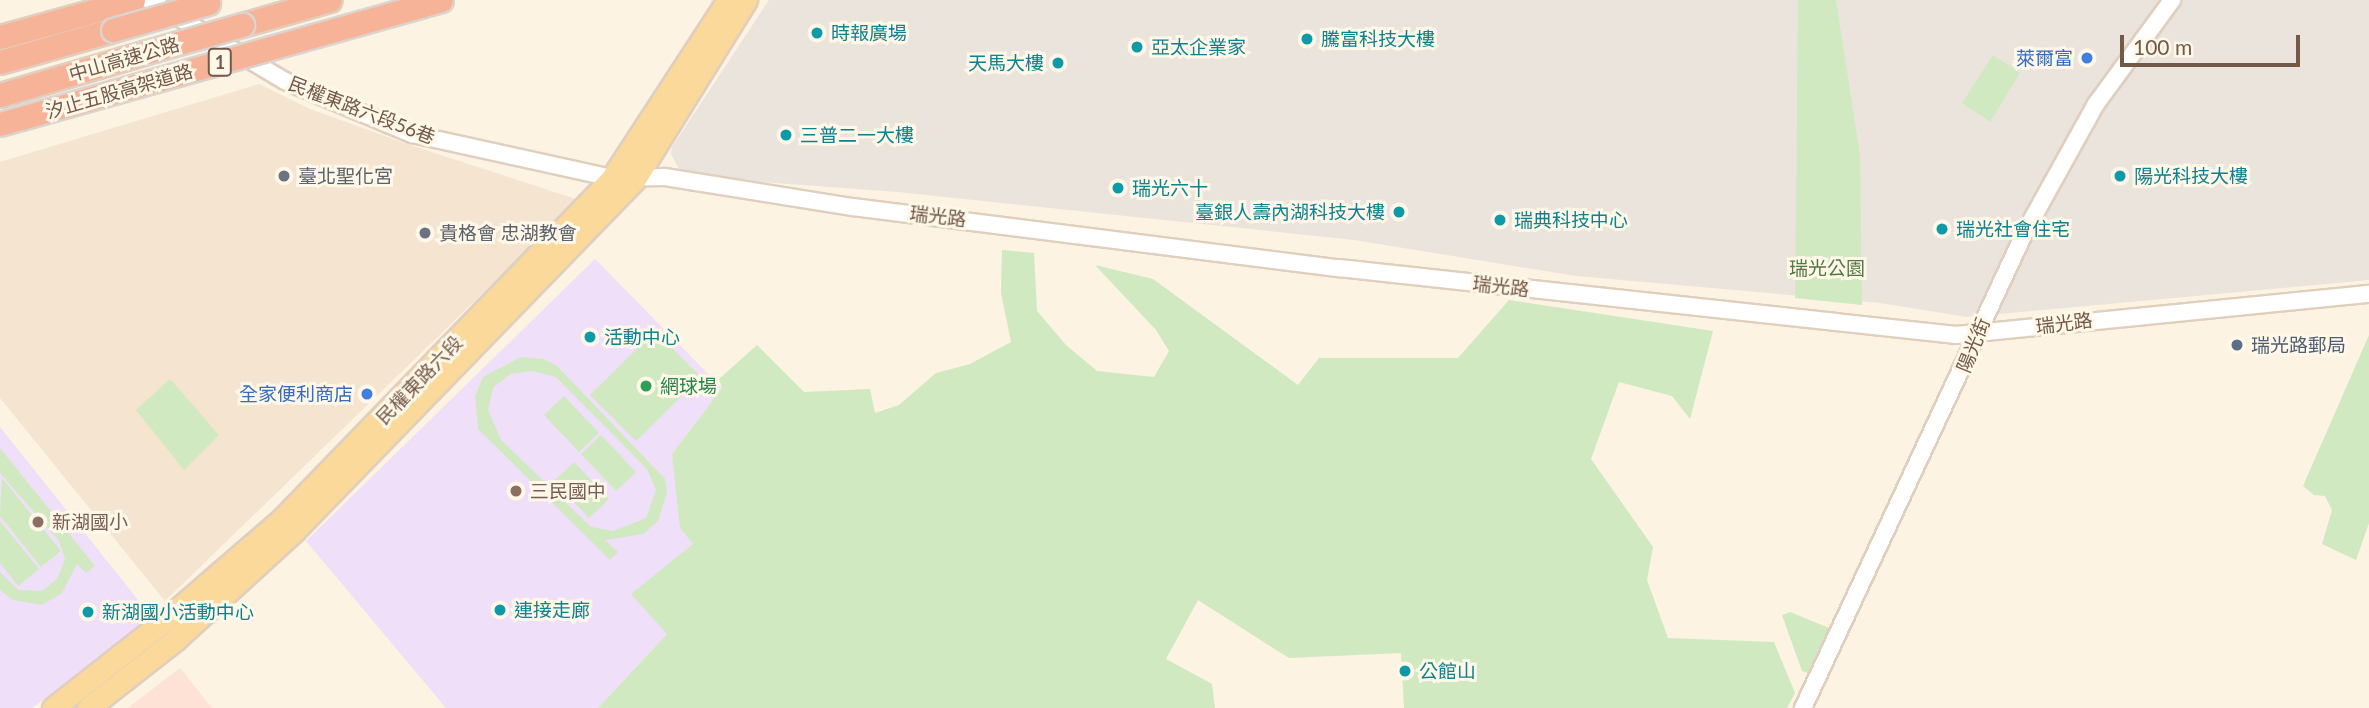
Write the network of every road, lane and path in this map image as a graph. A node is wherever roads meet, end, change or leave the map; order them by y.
1 (133, 0) edge
2 (149, 0) edge
3 (330, 0) edge
4 (441, 0) edge
5 (728, 0) edge
6 (746, 0) edge
7 (2172, 0) edge
8 (213, 2) edge
9 (0, 37) edge
10 (0, 62) edge
11 (0, 95) edge
12 (0, 124) edge
13 (612, 178) junction
14 (635, 178) junction
15 (2369, 295) edge
16 (1977, 333) junction
17 (54, 708) edge
18 (88, 708) edge
19 (1803, 708) edge

1 - 9 highway
2 - 13 street, 民權東路六段56巷
3 - 11 highway, 中山高速公路 / 1, bridge
4 - 12 highway, 汐止五股高架道路 / 1, bridge
5 - 13 main road, 民權東路六段
6 - 14 main road, 民權東路六段
7 - 16 street, 陽光街
8 - 10 highway, 中山高速公路, bridge
13 - 14 street, 民權東路六段56巷
13 - 17 main road, 民權東路六段
14 - 16 street, 瑞光路
14 - 18 main road, 民權東路六段
15 - 16 street, 瑞光路
16 - 19 street, 陽光街

